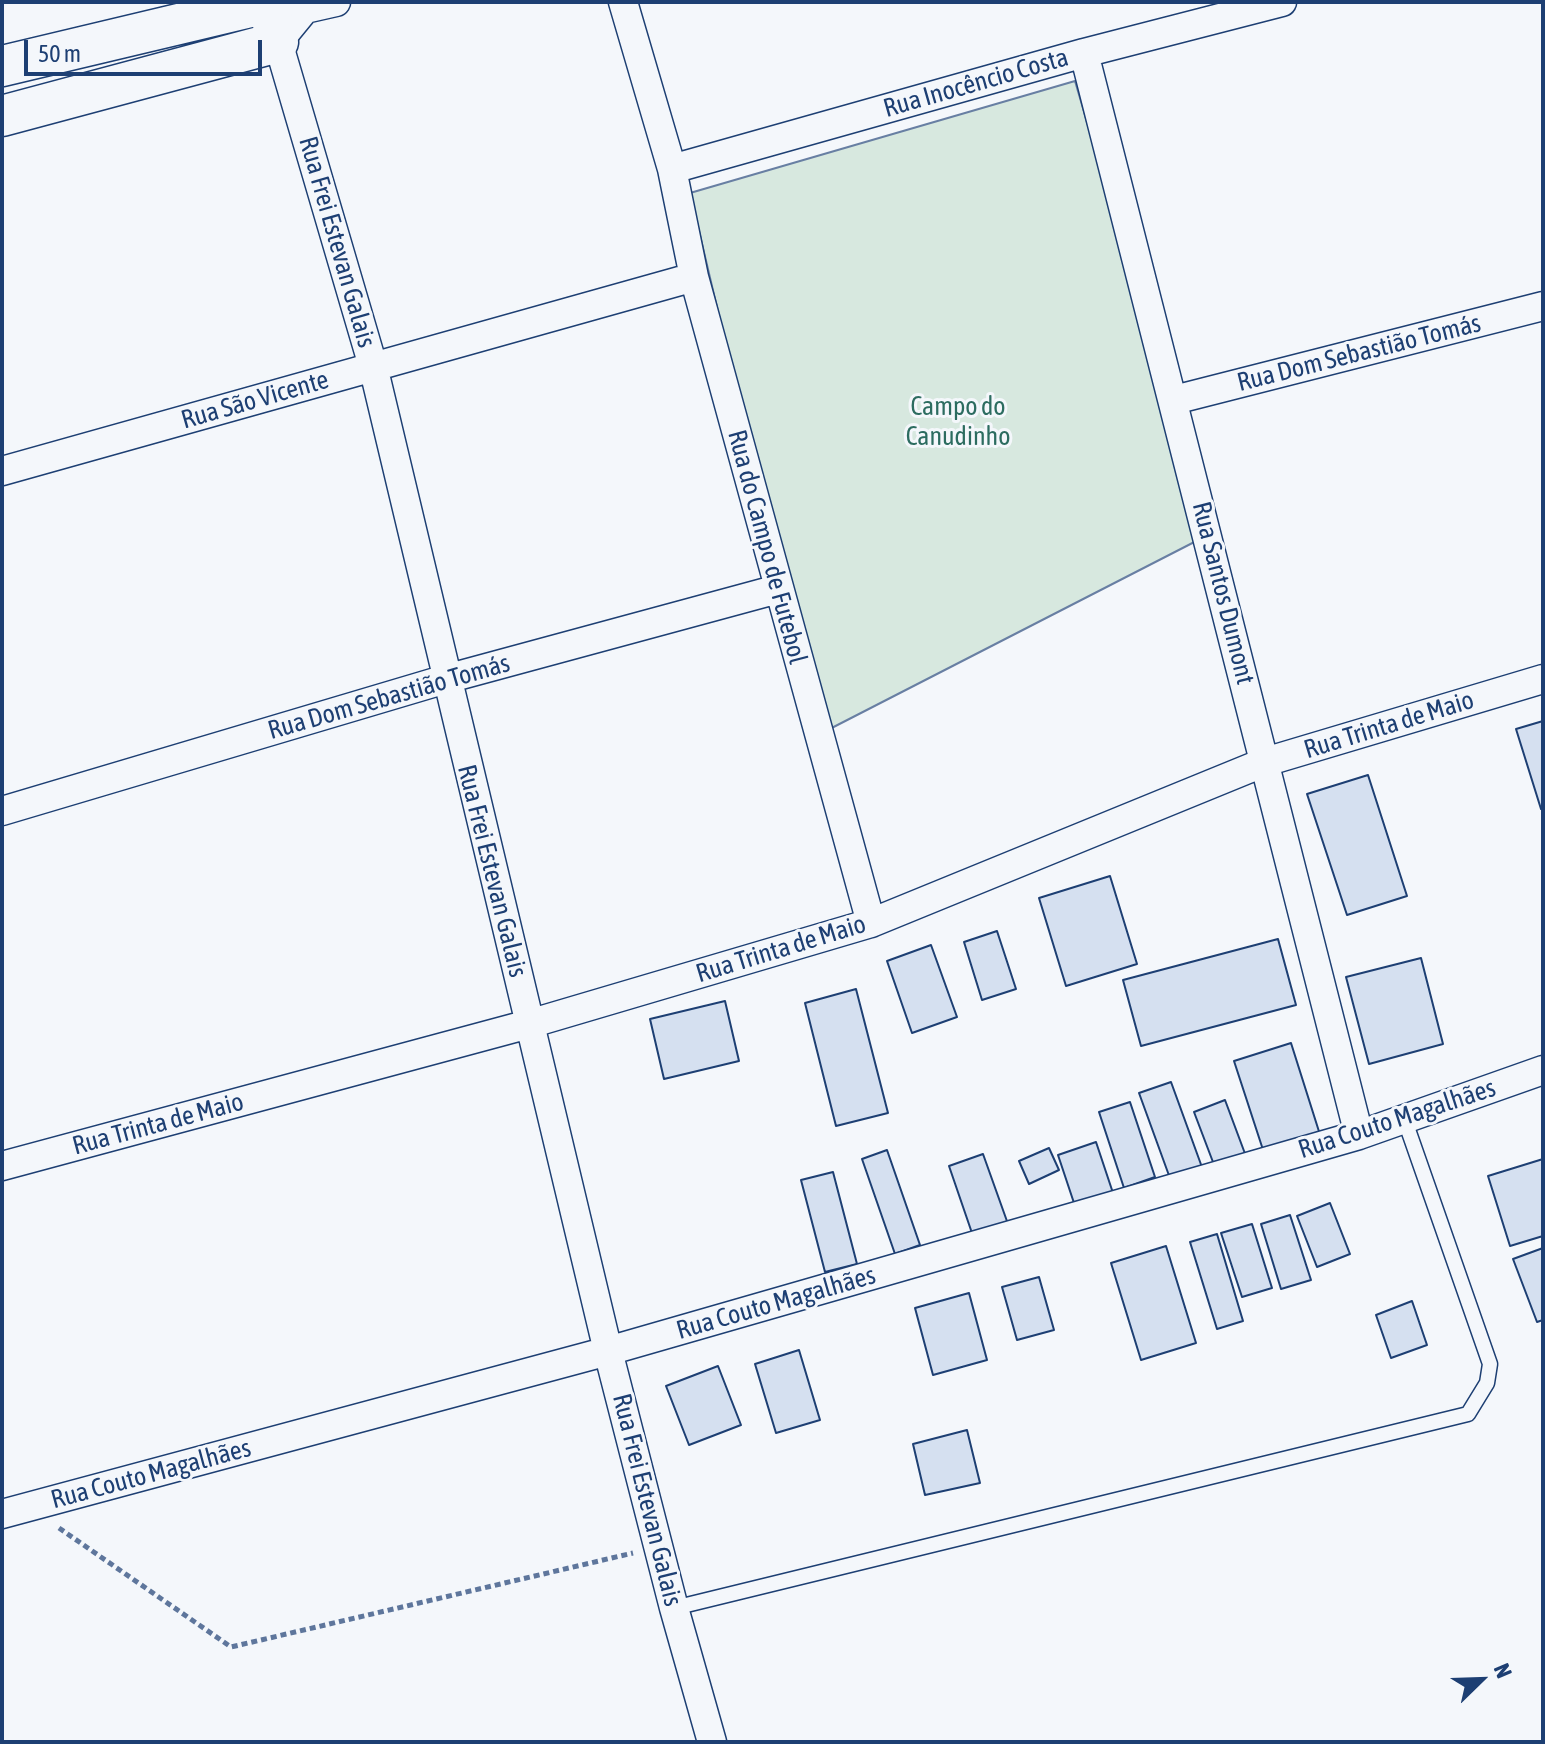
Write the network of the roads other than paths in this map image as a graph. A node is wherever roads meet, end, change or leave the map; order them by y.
1 (336, 2) edge
2 (623, 2) edge
3 (1282, 2) edge
4 (280, 4) edge
5 (278, 42) junction
6 (1084, 53) junction
7 (2, 66) edge
8 (2, 116) edge
9 (672, 169) junction
10 (694, 277) junction
11 (1543, 306) edge
12 (373, 366) junction
13 (1174, 400) junction
14 (2, 471) edge
15 (778, 589) junction
16 (446, 679) junction
17 (1543, 679) edge
18 (1265, 762) junction
19 (2, 811) edge
20 (871, 923) junction
21 (529, 1024) junction
22 (1543, 1070) edge
23 (1404, 1118) junction
24 (1359, 1135) junction
25 (2, 1166) edge
26 (608, 1351) junction
27 (15, 1510) edge
28 (674, 1608) junction
29 (712, 1742) edge

1 - 4 street
2 - 9 street, Rua do Campo de Futebol
3 - 6 street, Rua Inocêncio Costa
4 - 5 street, Rua Frei Estevan Galais
4 - 7 street
5 - 8 street
5 - 12 street, Rua Frei Estevan Galais
6 - 9 street, Rua Inocêncio Costa
6 - 13 street, Rua Santos Dumont
9 - 10 street, Rua do Campo de Futebol
10 - 12 street, Rua São Vicente
10 - 15 street, Rua do Campo de Futebol
11 - 13 street, Rua Dom Sebastião Tomás
12 - 14 street, Rua São Vicente
12 - 16 street, Rua Frei Estevan Galais
13 - 18 street, Rua Santos Dumont
15 - 16 street, Rua Dom Sebastião Tomás
15 - 20 street, Rua do Campo de Futebol
16 - 19 street, Rua Dom Sebastião Tomás
16 - 21 street, Rua Frei Estevan Galais
17 - 18 street, Rua Trinta de Maio
18 - 20 street, Rua Trinta de Maio
18 - 24 street, Rua Santos Dumont
20 - 21 street, Rua Trinta de Maio
21 - 25 street, Rua Trinta de Maio
21 - 26 street, Rua Frei Estevan Galais
22 - 23 street, Rua Couto Magalhães
23 - 24 street, Rua Couto Magalhães
23 - 28 lane
24 - 26 street, Rua Couto Magalhães
26 - 27 street, Rua Couto Magalhães
26 - 28 street, Rua Frei Estevan Galais
28 - 29 street, Rua Frei Estevan Galais

